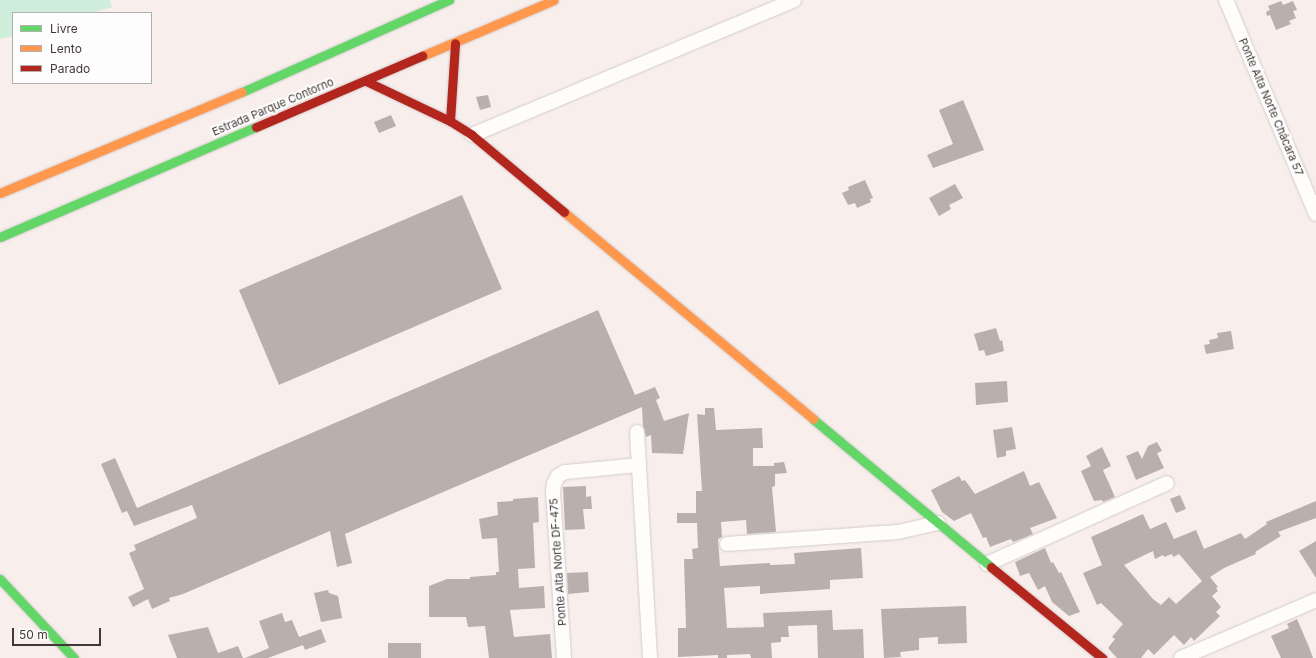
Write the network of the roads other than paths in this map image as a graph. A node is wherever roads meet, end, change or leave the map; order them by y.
1 (449, 0) edge
2 (554, 0) edge
3 (794, 0) edge
4 (1226, 0) edge
5 (455, 43) junction
6 (366, 81) junction
7 (450, 121) junction
8 (472, 135) junction
9 (0, 193) edge
10 (1316, 214) edge
11 (0, 237) edge
12 (637, 432) dead end
13 (639, 464) junction
14 (1167, 483) dead end
15 (938, 523) junction
16 (727, 544) dead end
17 (987, 564) junction
18 (0, 579) edge
19 (1316, 600) edge
20 (74, 658) edge
21 (564, 658) edge
22 (650, 658) edge
23 (1102, 658) edge
24 (1181, 658) edge

1 - 9 main road
2 - 5 main road, Estrada Parque Contorno
3 - 8 street
4 - 10 street, Ponte Alta Norte Chácara 57
5 - 6 main road, Estrada Parque Contorno
5 - 7 main road
6 - 7 main road
6 - 11 main road, Estrada Parque Contorno
7 - 8 main road
8 - 15 main road
12 - 13 street
13 - 21 street, Ponte Alta Norte DF-475
13 - 22 street
14 - 17 street
15 - 16 street
15 - 17 main road
17 - 23 main road
18 - 20 main road
19 - 24 street

